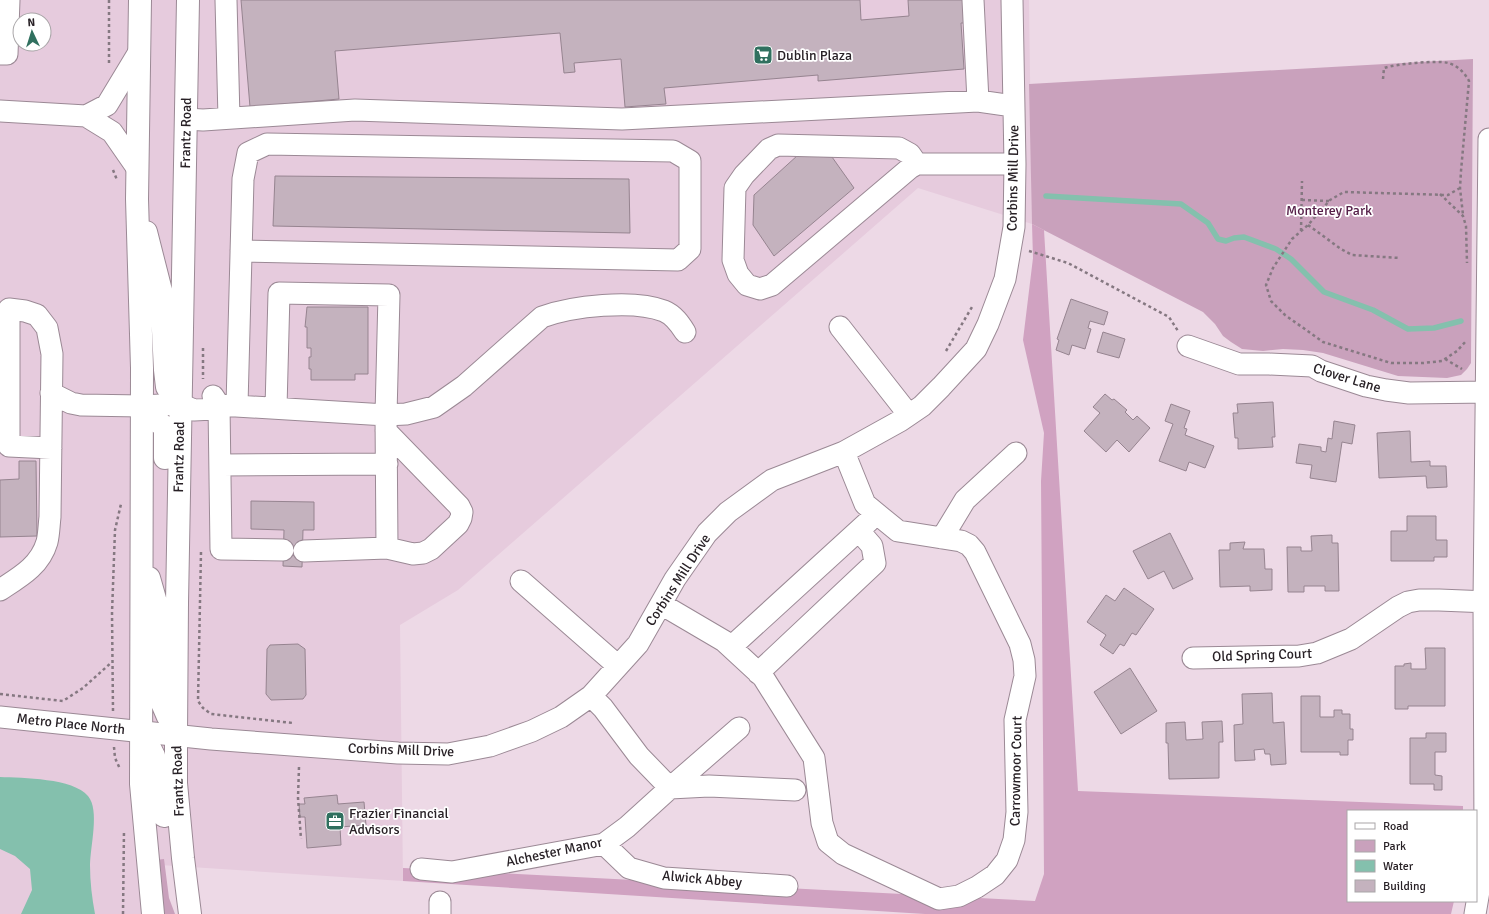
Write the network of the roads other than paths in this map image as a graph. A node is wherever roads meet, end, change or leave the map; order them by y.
1 (10, 0) edge
2 (140, 0) edge
3 (188, 0) edge
4 (226, 0) edge
5 (973, 0) edge
6 (1012, 0) edge
7 (139, 52) junction
8 (0, 54) edge
9 (978, 101) junction
10 (1013, 106) junction
11 (0, 111) edge
12 (86, 116) junction
13 (229, 118) junction
14 (186, 119) junction
15 (1489, 139) edge
16 (1489, 148) edge
17 (917, 164) junction
18 (1015, 164) junction
19 (137, 168) junction
20 (137, 199) junction
21 (240, 251) junction
22 (5, 308) edge
23 (840, 327) dead end
24 (685, 332) dead end
25 (1188, 346) road end
26 (1487, 392) edge
27 (51, 393) junction
28 (180, 404) junction
29 (228, 405) junction
30 (142, 406) junction
31 (276, 408) junction
32 (909, 415) junction
33 (386, 423) junction
34 (51, 448) junction
35 (844, 452) junction
36 (1016, 453) dead end
37 (386, 464) junction
38 (220, 466) junction
39 (877, 514) junction
40 (859, 531) junction
41 (942, 538) junction
42 (387, 548) junction
43 (283, 550) dead end
44 (304, 551) dead end
45 (142, 554) junction
46 (521, 581) dead end
47 (0, 590) edge
48 (1486, 602) edge
49 (177, 603) junction
50 (661, 604) junction
51 (731, 647) junction
52 (1194, 658) dead end
53 (618, 666) junction
54 (758, 673) junction
55 (591, 696) junction
56 (0, 717) edge
57 (739, 728) dead end
58 (141, 731) junction
59 (176, 735) junction
60 (670, 788) junction
61 (795, 790) dead end
62 (1487, 836) edge
63 (604, 844) junction
64 (183, 858) junction
65 (421, 869) dead end
66 (787, 886) dead end
67 (153, 914) edge
68 (190, 914) edge
69 (1475, 914) edge

1 - 8 street
2 - 7 main road
3 - 14 main road, Frantz Road
4 - 13 street
5 - 9 street
6 - 10 street, Corbins Mill Drive
7 - 12 street
7 - 19 main road
9 - 10 street
9 - 13 street
10 - 18 street, Corbins Mill Drive
11 - 12 street
12 - 19 street
13 - 14 street
14 - 28 main road, Frantz Road
15 - 16 street
16 - 26 street
17 - 17 street
17 - 18 street
18 - 32 street, Corbins Mill Drive
19 - 20 main road
20 - 28 main road
20 - 30 main road
21 - 21 street
21 - 29 street
22 - 27 street
22 - 34 street
23 - 32 street
24 - 33 street
25 - 26 street, Clover Lane
26 - 48 street
27 - 30 street
27 - 34 street
28 - 29 street
28 - 30 street
28 - 49 main road, Frantz Road
29 - 31 street
29 - 38 street
30 - 45 main road
30 - 49 main road
31 - 33 street
31 - 33 street
32 - 35 street, Corbins Mill Drive
33 - 37 street
33 - 42 street
34 - 47 street
35 - 39 street, Carrowmoor Court
35 - 50 street, Corbins Mill Drive
36 - 41 street
37 - 38 street
37 - 42 street
38 - 43 street
39 - 40 street
39 - 41 street, Carrowmoor Court
40 - 51 street
40 - 54 street
41 - 54 street, Carrowmoor Court
42 - 44 street
45 - 58 main road
45 - 59 main road
46 - 53 street
48 - 52 street, Old Spring Court
48 - 62 street
49 - 59 main road, Frantz Road
50 - 51 street, Carrowmoor Court
50 - 53 street, Corbins Mill Drive
51 - 54 street, Carrowmoor Court
53 - 55 street, Corbins Mill Drive
55 - 59 street, Corbins Mill Drive
55 - 60 street
56 - 58 street, Metro Place North
57 - 60 street, Alchester Manor
58 - 59 street, Corbins Mill Drive
58 - 64 main road
58 - 67 main road
59 - 64 main road, Frantz Road
60 - 61 street
60 - 63 street, Alchester Manor
62 - 69 street
63 - 65 street, Alchester Manor
63 - 66 street, Alwick Abbey
64 - 68 main road, Frantz Road

